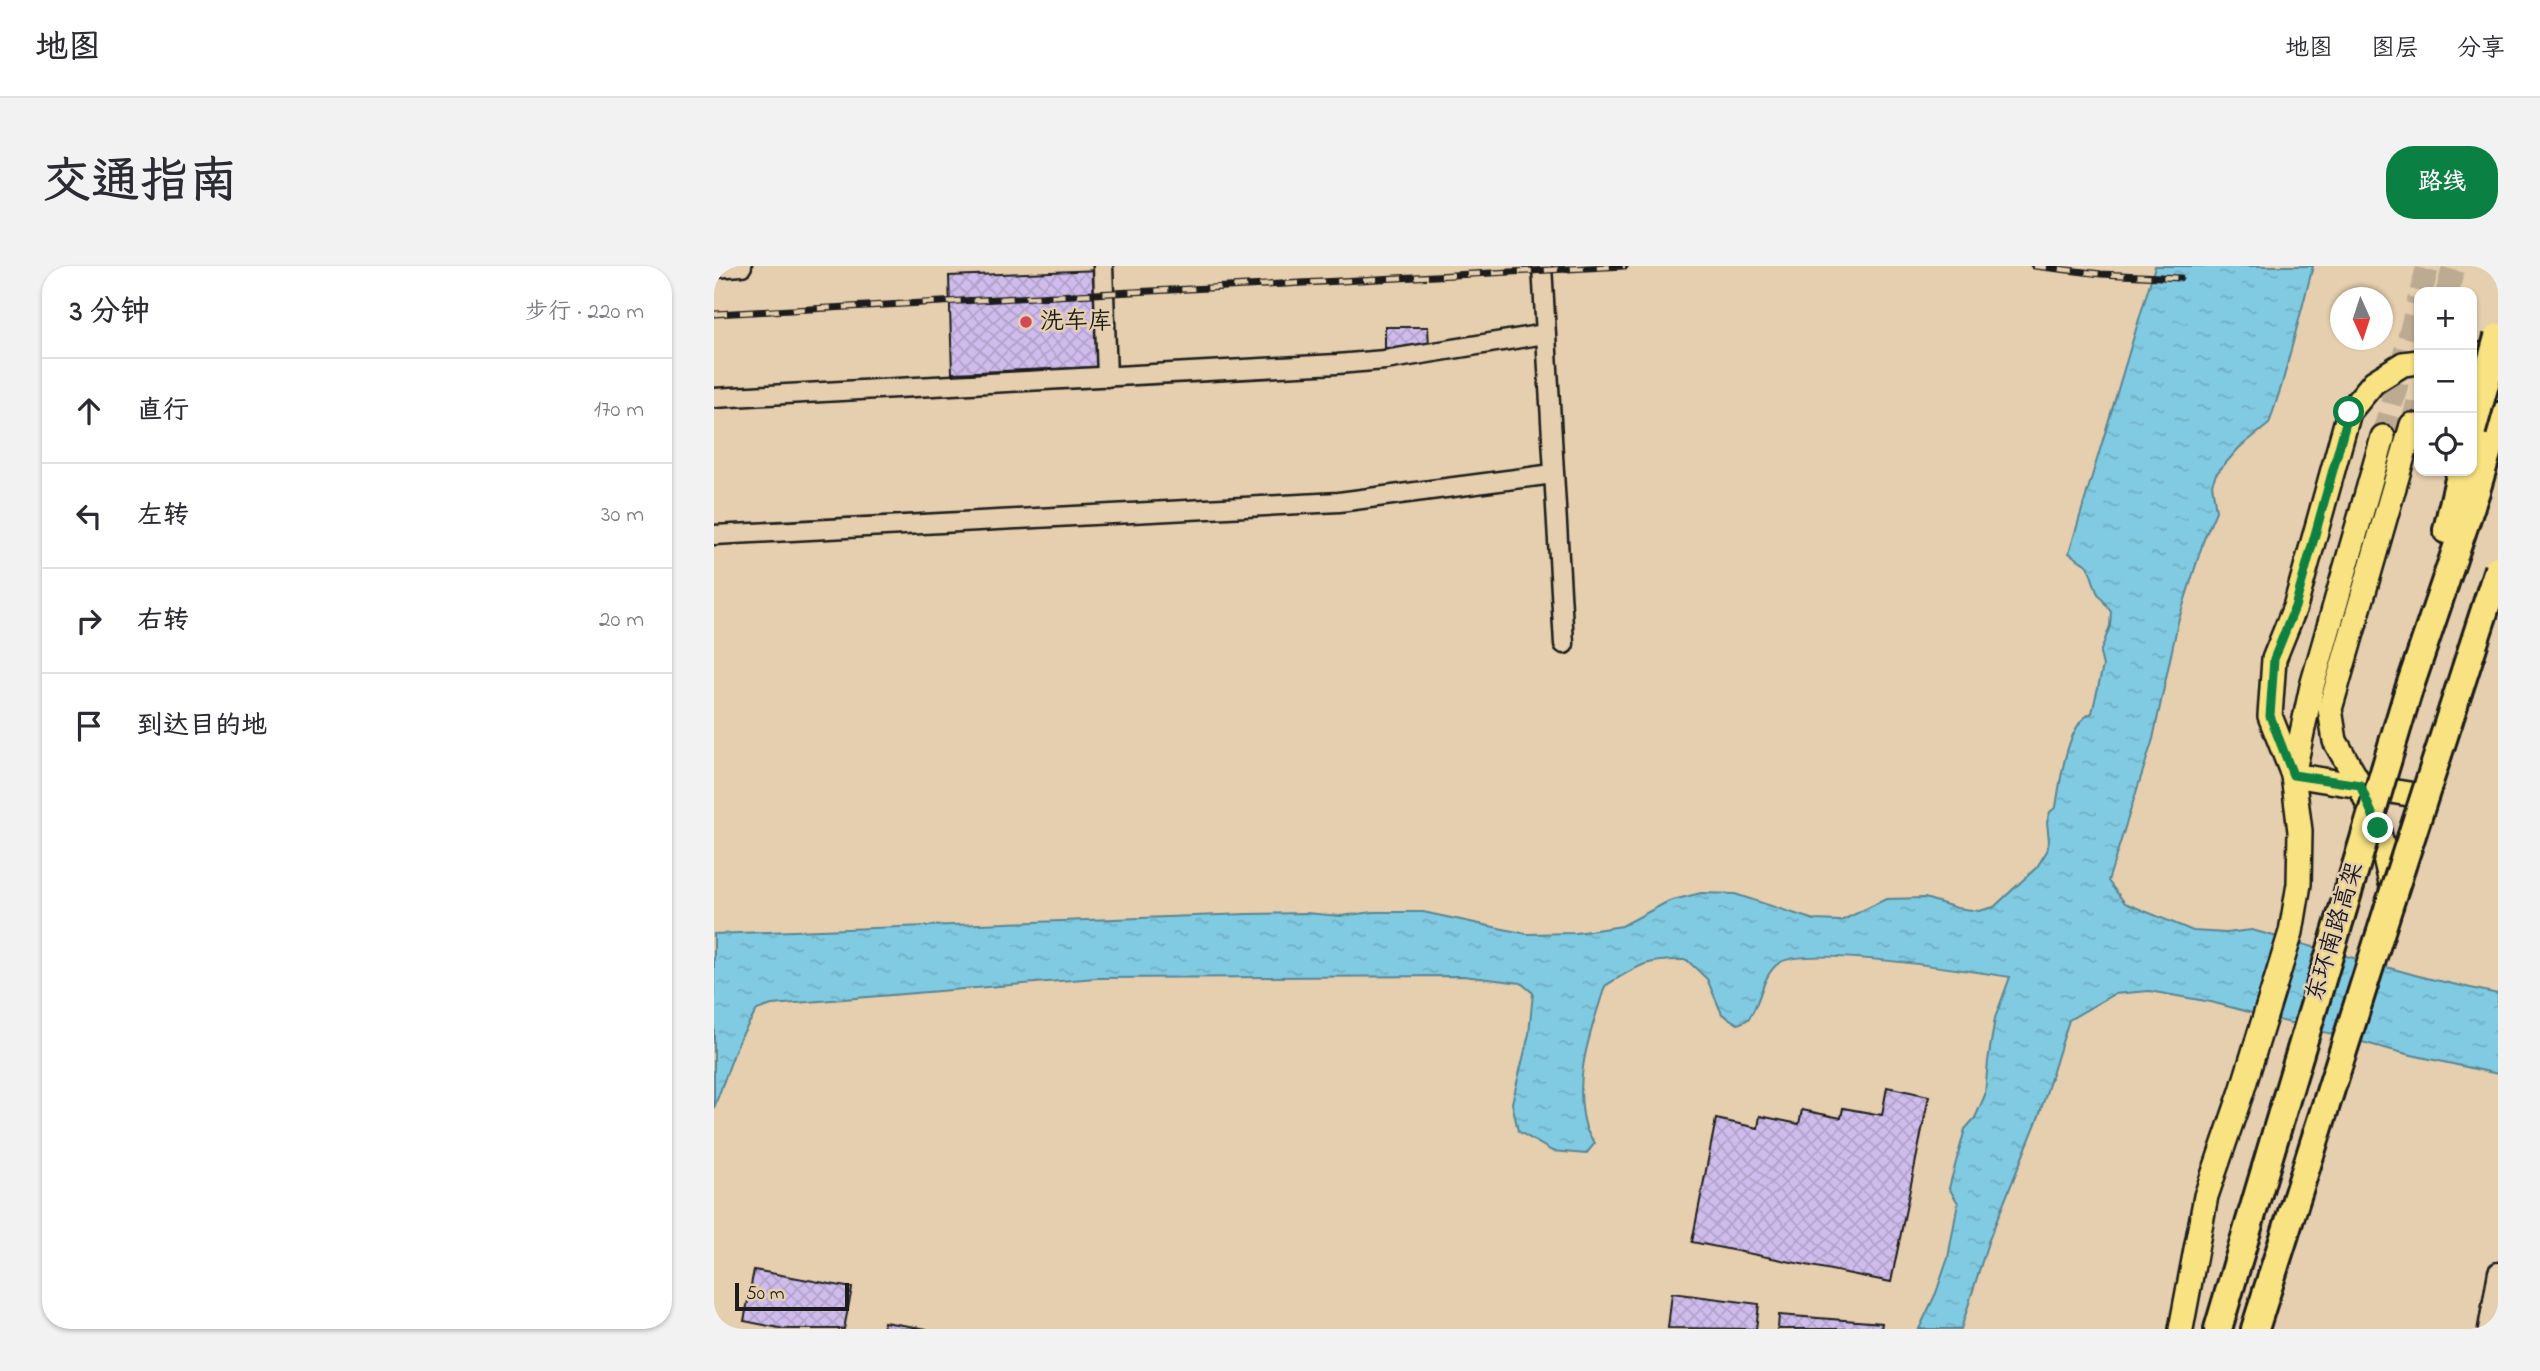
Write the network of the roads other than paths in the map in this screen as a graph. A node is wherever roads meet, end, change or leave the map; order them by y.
1 (742, 266) edge
2 (1103, 266) edge
3 (1542, 266) edge
4 (714, 268) edge
5 (1545, 334) junction
6 (2498, 337) edge
7 (2498, 353) edge
8 (2477, 355) edge
9 (2414, 363) edge
10 (1107, 377) junction
11 (714, 398) edge
12 (2477, 413) edge
13 (2498, 416) edge
14 (2412, 425) dead end
15 (2384, 437) tunnel mouth
16 (1553, 474) junction
17 (2460, 476) edge
18 (714, 535) edge
19 (2498, 569) edge
20 (2498, 594) edge
21 (1564, 644) dead end
22 (2408, 692) junction
23 (2293, 775) junction
24 (2360, 785) junction
25 (2421, 796) junction
26 (2391, 883) junction
27 (2262, 1182) junction
28 (2277, 1259) junction
29 (2498, 1272) edge
30 (2181, 1329) edge
31 (2202, 1329) edge
32 (2218, 1329) edge
33 (2245, 1329) edge
34 (2255, 1329) edge
35 (2267, 1329) edge
36 (2488, 1329) edge

1 - 4 street
2 - 10 street
3 - 5 street
5 - 10 street
5 - 16 street
6 - 12 highway, bridge
7 - 8 main road
9 - 23 main road
10 - 11 street
13 - 22 highway, 东环南路高架
14 - 24 main road
15 - 23 main road
16 - 18 street
16 - 21 street
17 - 22 highway
19 - 28 highway, 东环南路高架, bridge
20 - 25 main road
22 - 27 highway, 东环南路高架, bridge
23 - 24 main road
23 - 30 main road
24 - 25 main road
24 - 26 main road
25 - 26 main road
26 - 33 main road
27 - 31 highway
27 - 32 highway, 东环南路高架
28 - 34 highway, 东环南路高架
28 - 35 highway
29 - 36 street

